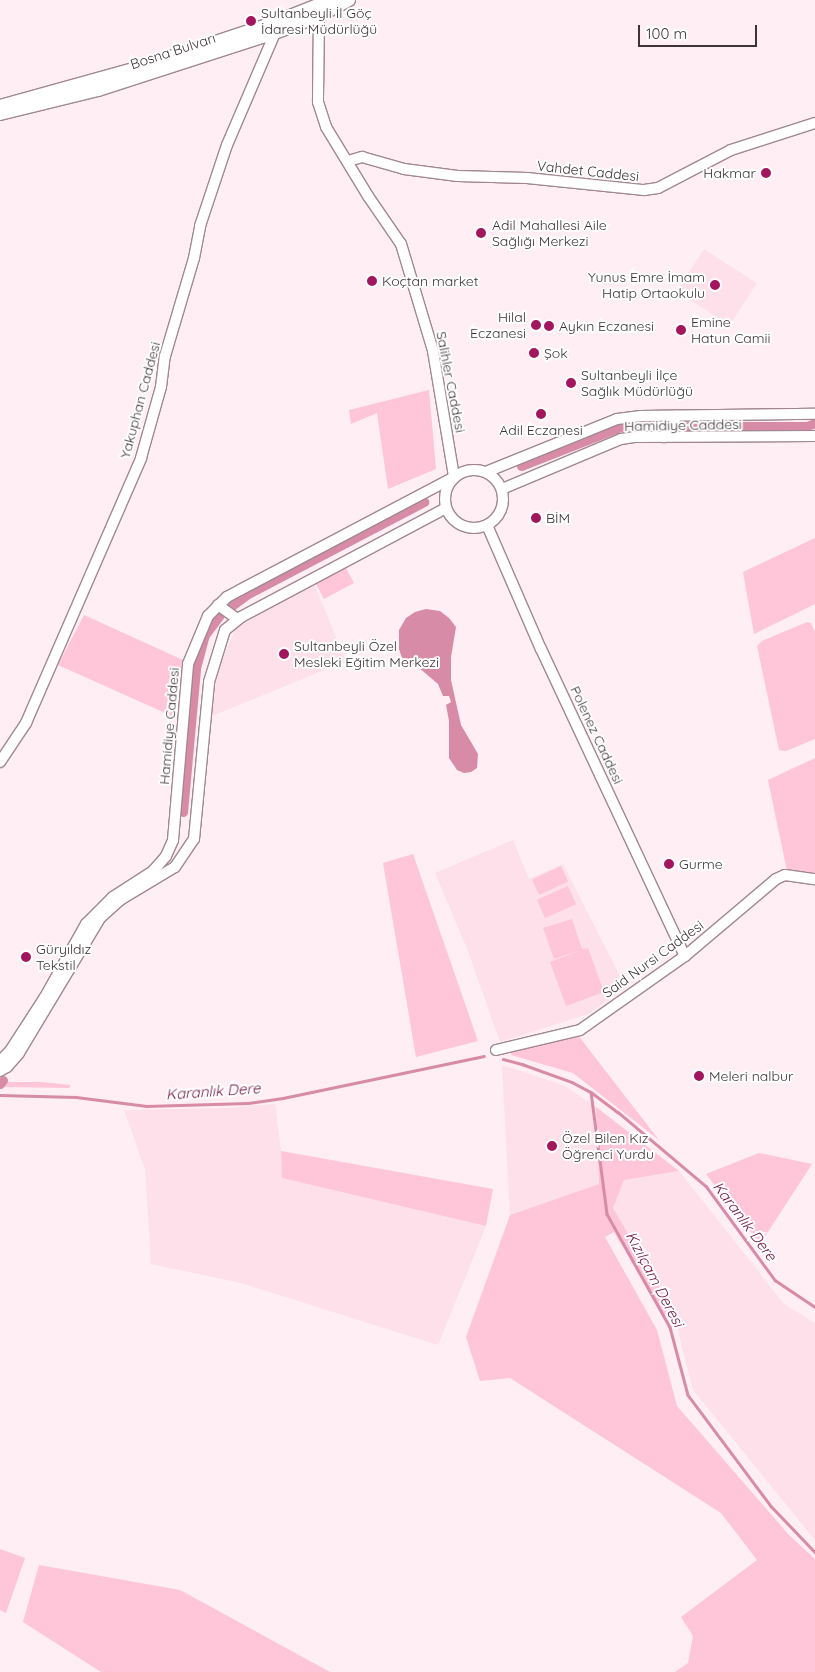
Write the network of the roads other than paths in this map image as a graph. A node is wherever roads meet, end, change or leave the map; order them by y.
1 (330, 0) edge
2 (349, 0) edge
3 (318, 16) junction
4 (275, 33) junction
5 (0, 106) edge
6 (0, 114) edge
7 (815, 123) edge
8 (348, 161) junction
9 (815, 414) edge
10 (676, 416) junction
11 (815, 436) edge
12 (664, 437) junction
13 (486, 472) junction
14 (454, 477) junction
15 (502, 489) junction
16 (446, 508) junction
17 (487, 525) junction
18 (218, 605) junction
19 (237, 619) junction
20 (0, 762) edge
21 (815, 879) edge
22 (685, 956) junction
23 (496, 1050) dead end
24 (0, 1061) edge
25 (0, 1071) edge

1 - 5 main road, Bosna Bulvarı
2 - 3 main road, Bosna Bulvarı
3 - 4 main road, Bosna Bulvarı
3 - 8 street, Salihler Caddesi
4 - 6 main road, Bosna Bulvarı
4 - 20 street, Yakuphan Caddesi
7 - 8 street, Vahdet Caddesi
8 - 14 street, Salihler Caddesi
9 - 10 street, Hamidiye Caddesi
10 - 12 street
10 - 13 street, Hamidiye Caddesi
11 - 12 street, Hamidiye Caddesi
12 - 15 street, Hamidiye Caddesi
13 - 14 street
13 - 15 street
14 - 16 street
14 - 18 street, Hamidiye Caddesi
15 - 17 street
16 - 17 street
16 - 19 street
17 - 22 street, Polenez Caddesi
18 - 19 street
18 - 24 street, Hamidiye Caddesi
19 - 25 street
21 - 22 street, Said Nursi Caddesi
22 - 23 street, Said Nursi Caddesi

